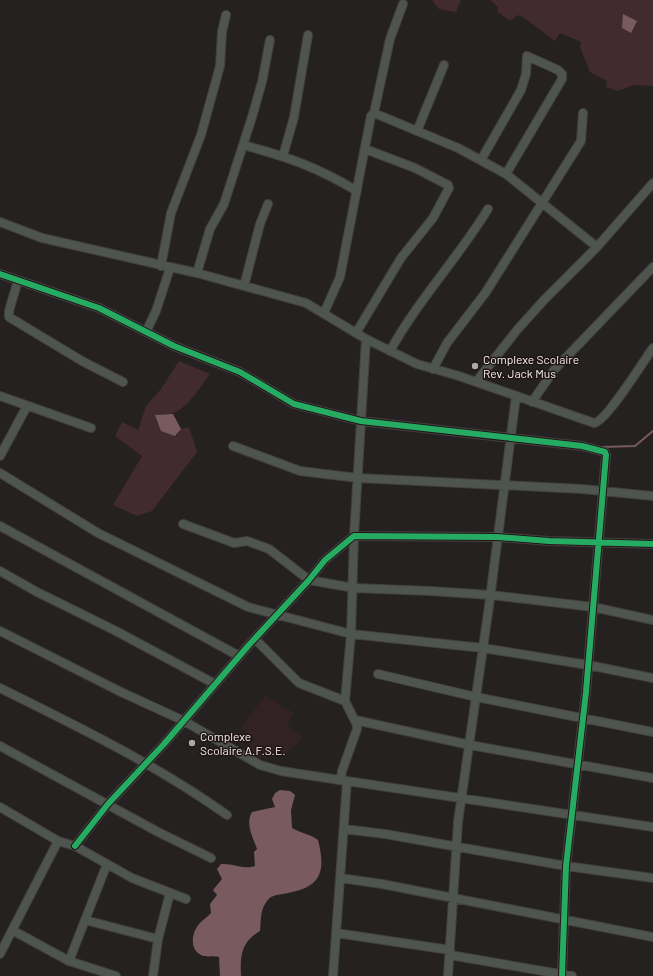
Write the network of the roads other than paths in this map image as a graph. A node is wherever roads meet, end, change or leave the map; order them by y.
1 (403, 4) dead end
2 (226, 15) dead end
3 (308, 35) dead end
4 (270, 40) dead end
5 (444, 65) dead end
6 (374, 113) junction
7 (582, 113) dead end
8 (417, 131) junction
9 (243, 145) junction
10 (365, 149) junction
11 (283, 156) junction
12 (481, 160) junction
13 (506, 174) junction
14 (653, 183) edge
15 (357, 191) junction
16 (542, 203) junction
17 (268, 204) dead end
18 (488, 209) dead end
19 (0, 222) edge
20 (597, 247) junction
21 (161, 266) junction
22 (653, 267) edge
23 (170, 268) junction
24 (197, 273) junction
25 (0, 274) edge
26 (18, 280) junction
27 (244, 286) junction
28 (324, 313) junction
29 (0, 314) edge
30 (9, 317) junction
31 (146, 332) junction
32 (356, 333) junction
33 (366, 339) junction
34 (653, 348) edge
35 (390, 351) junction
36 (433, 369) junction
37 (122, 382) dead end
38 (476, 382) junction
39 (0, 396) edge
40 (516, 396) junction
41 (532, 402) junction
42 (27, 406) junction
43 (361, 421) junction
44 (91, 428) dead end
45 (509, 438) junction
46 (233, 446) dead end
47 (0, 456) edge
48 (0, 473) edge
49 (358, 478) junction
50 (503, 485) junction
51 (602, 491) junction
52 (653, 496) edge
53 (183, 524) dead end
54 (0, 526) edge
55 (354, 536) junction
56 (498, 537) junction
57 (599, 542) junction
58 (653, 544) edge
59 (0, 571) edge
60 (309, 580) junction
61 (354, 588) junction
62 (491, 595) junction
63 (593, 607) junction
64 (275, 615) junction
65 (653, 620) edge
66 (0, 631) edge
67 (351, 634) junction
68 (255, 638) junction
69 (483, 648) junction
70 (240, 656) junction
71 (588, 665) junction
72 (378, 674) dead end
73 (653, 678) edge
74 (215, 684) junction
75 (0, 688) edge
76 (476, 697) junction
77 (346, 701) junction
78 (583, 719) junction
79 (355, 720) junction
80 (184, 721) junction
81 (653, 732) edge
82 (470, 745) junction
83 (0, 746) edge
84 (146, 763) junction
85 (578, 765) junction
86 (653, 778) edge
87 (344, 780) junction
88 (462, 798) junction
89 (108, 804) junction
90 (0, 807) edge
91 (572, 814) junction
92 (227, 816) dead end
93 (653, 827) edge
94 (344, 829) junction
95 (58, 841) junction
96 (74, 846) junction
97 (456, 847) junction
98 (211, 858) dead end
99 (107, 864) junction
100 (566, 866) junction
101 (340, 878) junction
102 (653, 878) edge
103 (170, 893) junction
104 (453, 898) junction
105 (186, 899) dead end
106 (85, 920) junction
107 (565, 921) junction
108 (12, 930) junction
109 (336, 933) junction
110 (653, 937) edge
111 (158, 940) junction
112 (450, 953) junction
113 (0, 954) edge
114 (69, 961) junction
115 (562, 975) edge
116 (116, 976) edge
117 (153, 976) edge
118 (333, 976) edge
119 (448, 976) edge
120 (572, 976) edge

1 - 6 street
2 - 21 street
3 - 11 street
4 - 9 street
5 - 8 street
6 - 8 street
6 - 10 street
7 - 16 street
8 - 12 street
9 - 11 street
9 - 24 street
10 - 15 street
10 - 32 street
11 - 15 street
12 - 13 street
12 - 13 street
13 - 16 street
14 - 20 street
15 - 28 street
16 - 20 street
16 - 36 street
17 - 27 street
18 - 35 street
19 - 21 street
20 - 38 street
21 - 23 street
22 - 41 street
23 - 24 street
23 - 31 street
24 - 27 street
25 - 26 street
26 - 30 street
26 - 31 street
27 - 28 street
28 - 32 street
29 - 30 street
30 - 37 street
31 - 43 street
32 - 33 street
33 - 35 street
33 - 43 street
34 - 41 street
35 - 36 street
36 - 38 street
38 - 40 street
39 - 42 street
40 - 41 street
40 - 45 street
42 - 44 street
42 - 47 street
43 - 45 street
43 - 49 street
45 - 50 street
45 - 51 street
46 - 49 street
48 - 64 street
49 - 50 street
49 - 55 street
50 - 51 street
50 - 56 street
51 - 52 street
51 - 57 street
53 - 60 street
54 - 70 street
55 - 56 street
55 - 60 street
55 - 61 street
56 - 57 street
56 - 62 street
57 - 58 street
57 - 63 street
59 - 74 street
60 - 61 street
60 - 64 street
61 - 62 street
61 - 67 street
62 - 63 street
62 - 69 street
63 - 65 street
63 - 71 street
64 - 67 street
64 - 68 street
66 - 80 street
67 - 69 street
67 - 77 street
68 - 70 street
68 - 77 street
69 - 71 street
69 - 76 street
70 - 74 street
71 - 73 street
71 - 78 street
72 - 76 street
74 - 80 street
75 - 84 street
76 - 78 street
76 - 82 street
77 - 79 street
78 - 81 street
78 - 85 street
79 - 82 street
79 - 87 street
80 - 84 street
80 - 87 street
82 - 85 street
82 - 88 street
83 - 89 street
84 - 89 street
84 - 92 street
85 - 86 street
85 - 91 street
87 - 88 street
87 - 94 street
88 - 91 street
88 - 97 street
89 - 96 street
89 - 98 street
90 - 95 street
91 - 93 street
91 - 100 street
94 - 97 street
94 - 101 street
95 - 96 street
95 - 108 street
96 - 99 street
97 - 100 street
97 - 104 street
99 - 103 street
99 - 106 street
100 - 102 street
100 - 107 street
101 - 104 street
101 - 109 street
103 - 105 street
103 - 111 street
104 - 107 street
104 - 112 street
106 - 111 street
106 - 114 street
107 - 110 street
107 - 115 street
108 - 113 street
108 - 114 street
109 - 112 street
109 - 118 street
111 - 117 street
112 - 115 street
112 - 119 street
114 - 116 street
115 - 120 street

